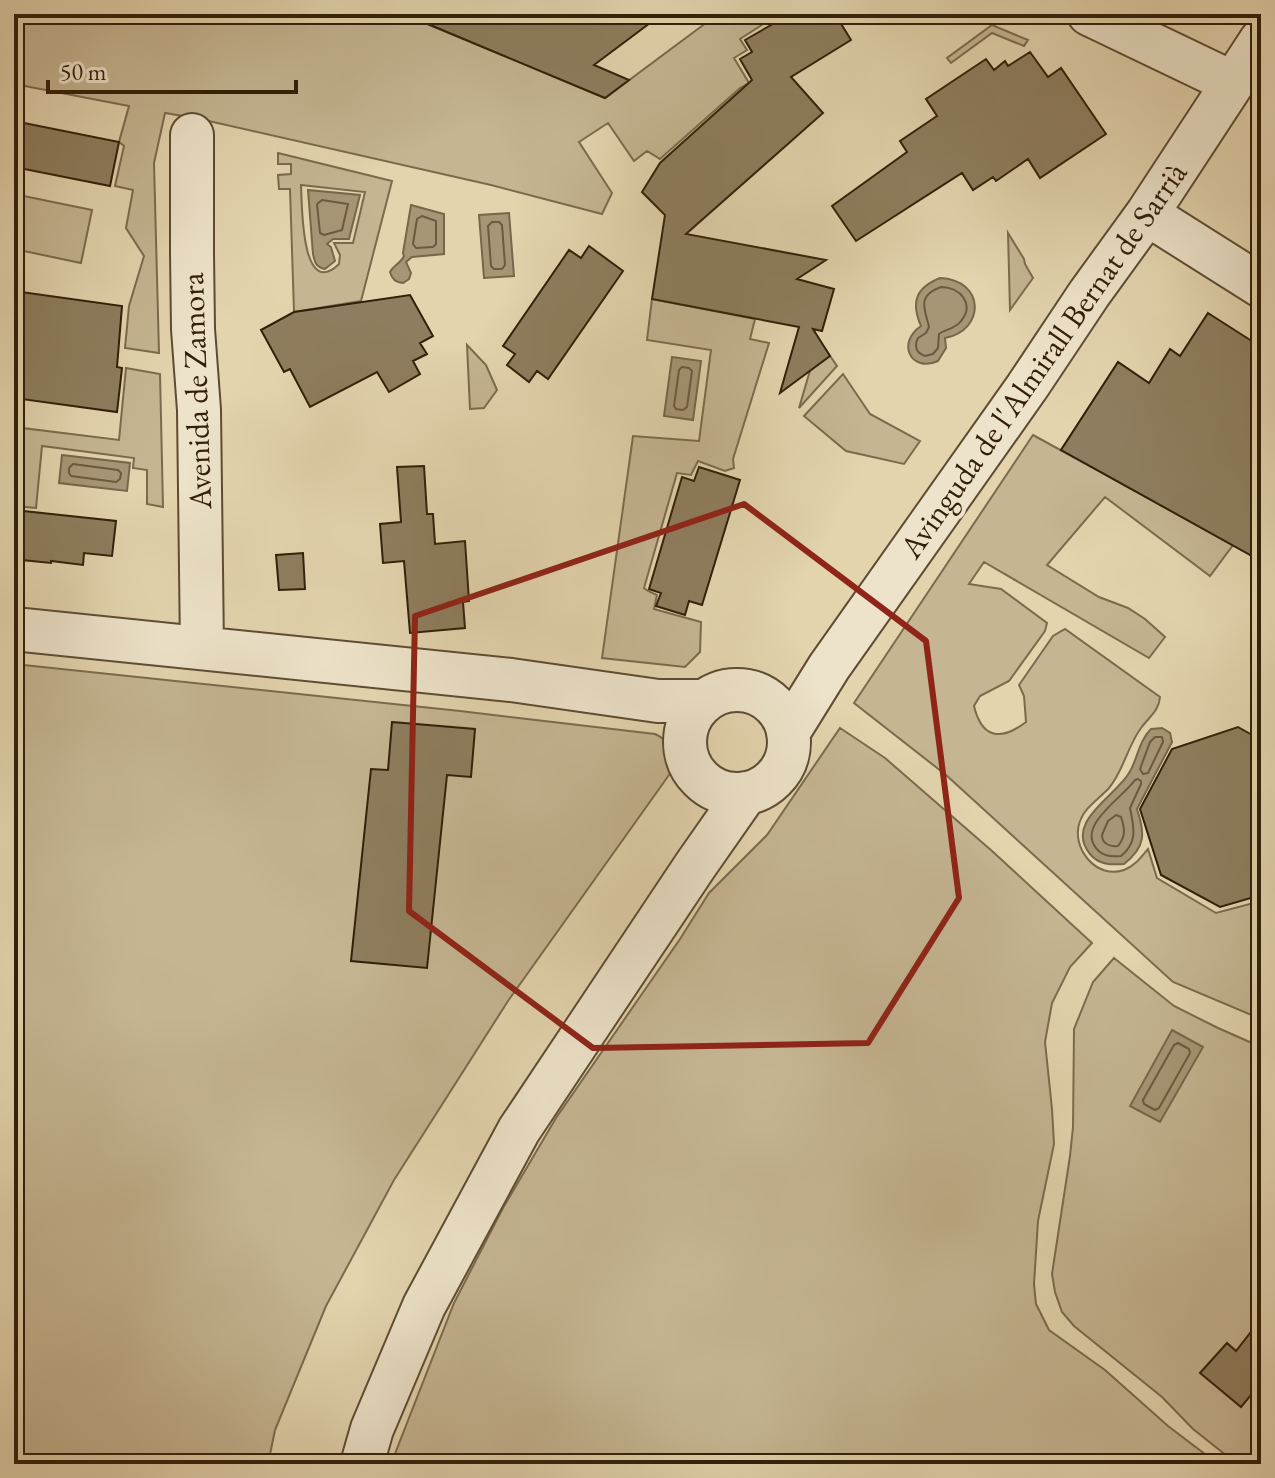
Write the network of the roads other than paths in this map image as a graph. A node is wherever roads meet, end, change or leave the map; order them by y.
1 (1089, 14) edge
2 (1261, 40) edge
3 (1233, 83) junction
4 (192, 135) dead end
5 (1147, 214) junction
6 (1261, 286) edge
7 (14, 629) edge
8 (202, 648) junction
9 (821, 678) junction
10 (761, 696) junction
11 (658, 701) junction
12 (704, 701) junction
13 (788, 733) junction
14 (685, 738) junction
15 (699, 778) junction
16 (746, 793) junction
17 (712, 840) junction
18 (362, 1464) edge

1 - 3 street
2 - 3 street, Avinguda de l'Almirall Bernat de Sarrià
3 - 5 street, Avinguda de l'Almirall Bernat de Sarrià
4 - 8 street, Avenida de Zamora
5 - 6 street
5 - 9 street, Avinguda de l'Almirall Bernat de Sarrià
7 - 8 street
8 - 11 street
9 - 10 street
9 - 13 street, Avinguda de l'Almirall Bernat de Sarrià
10 - 12 street
10 - 13 street
11 - 12 street
11 - 14 street
12 - 14 street
13 - 16 street
14 - 15 street
15 - 16 street
15 - 17 street
16 - 17 street
17 - 18 street

